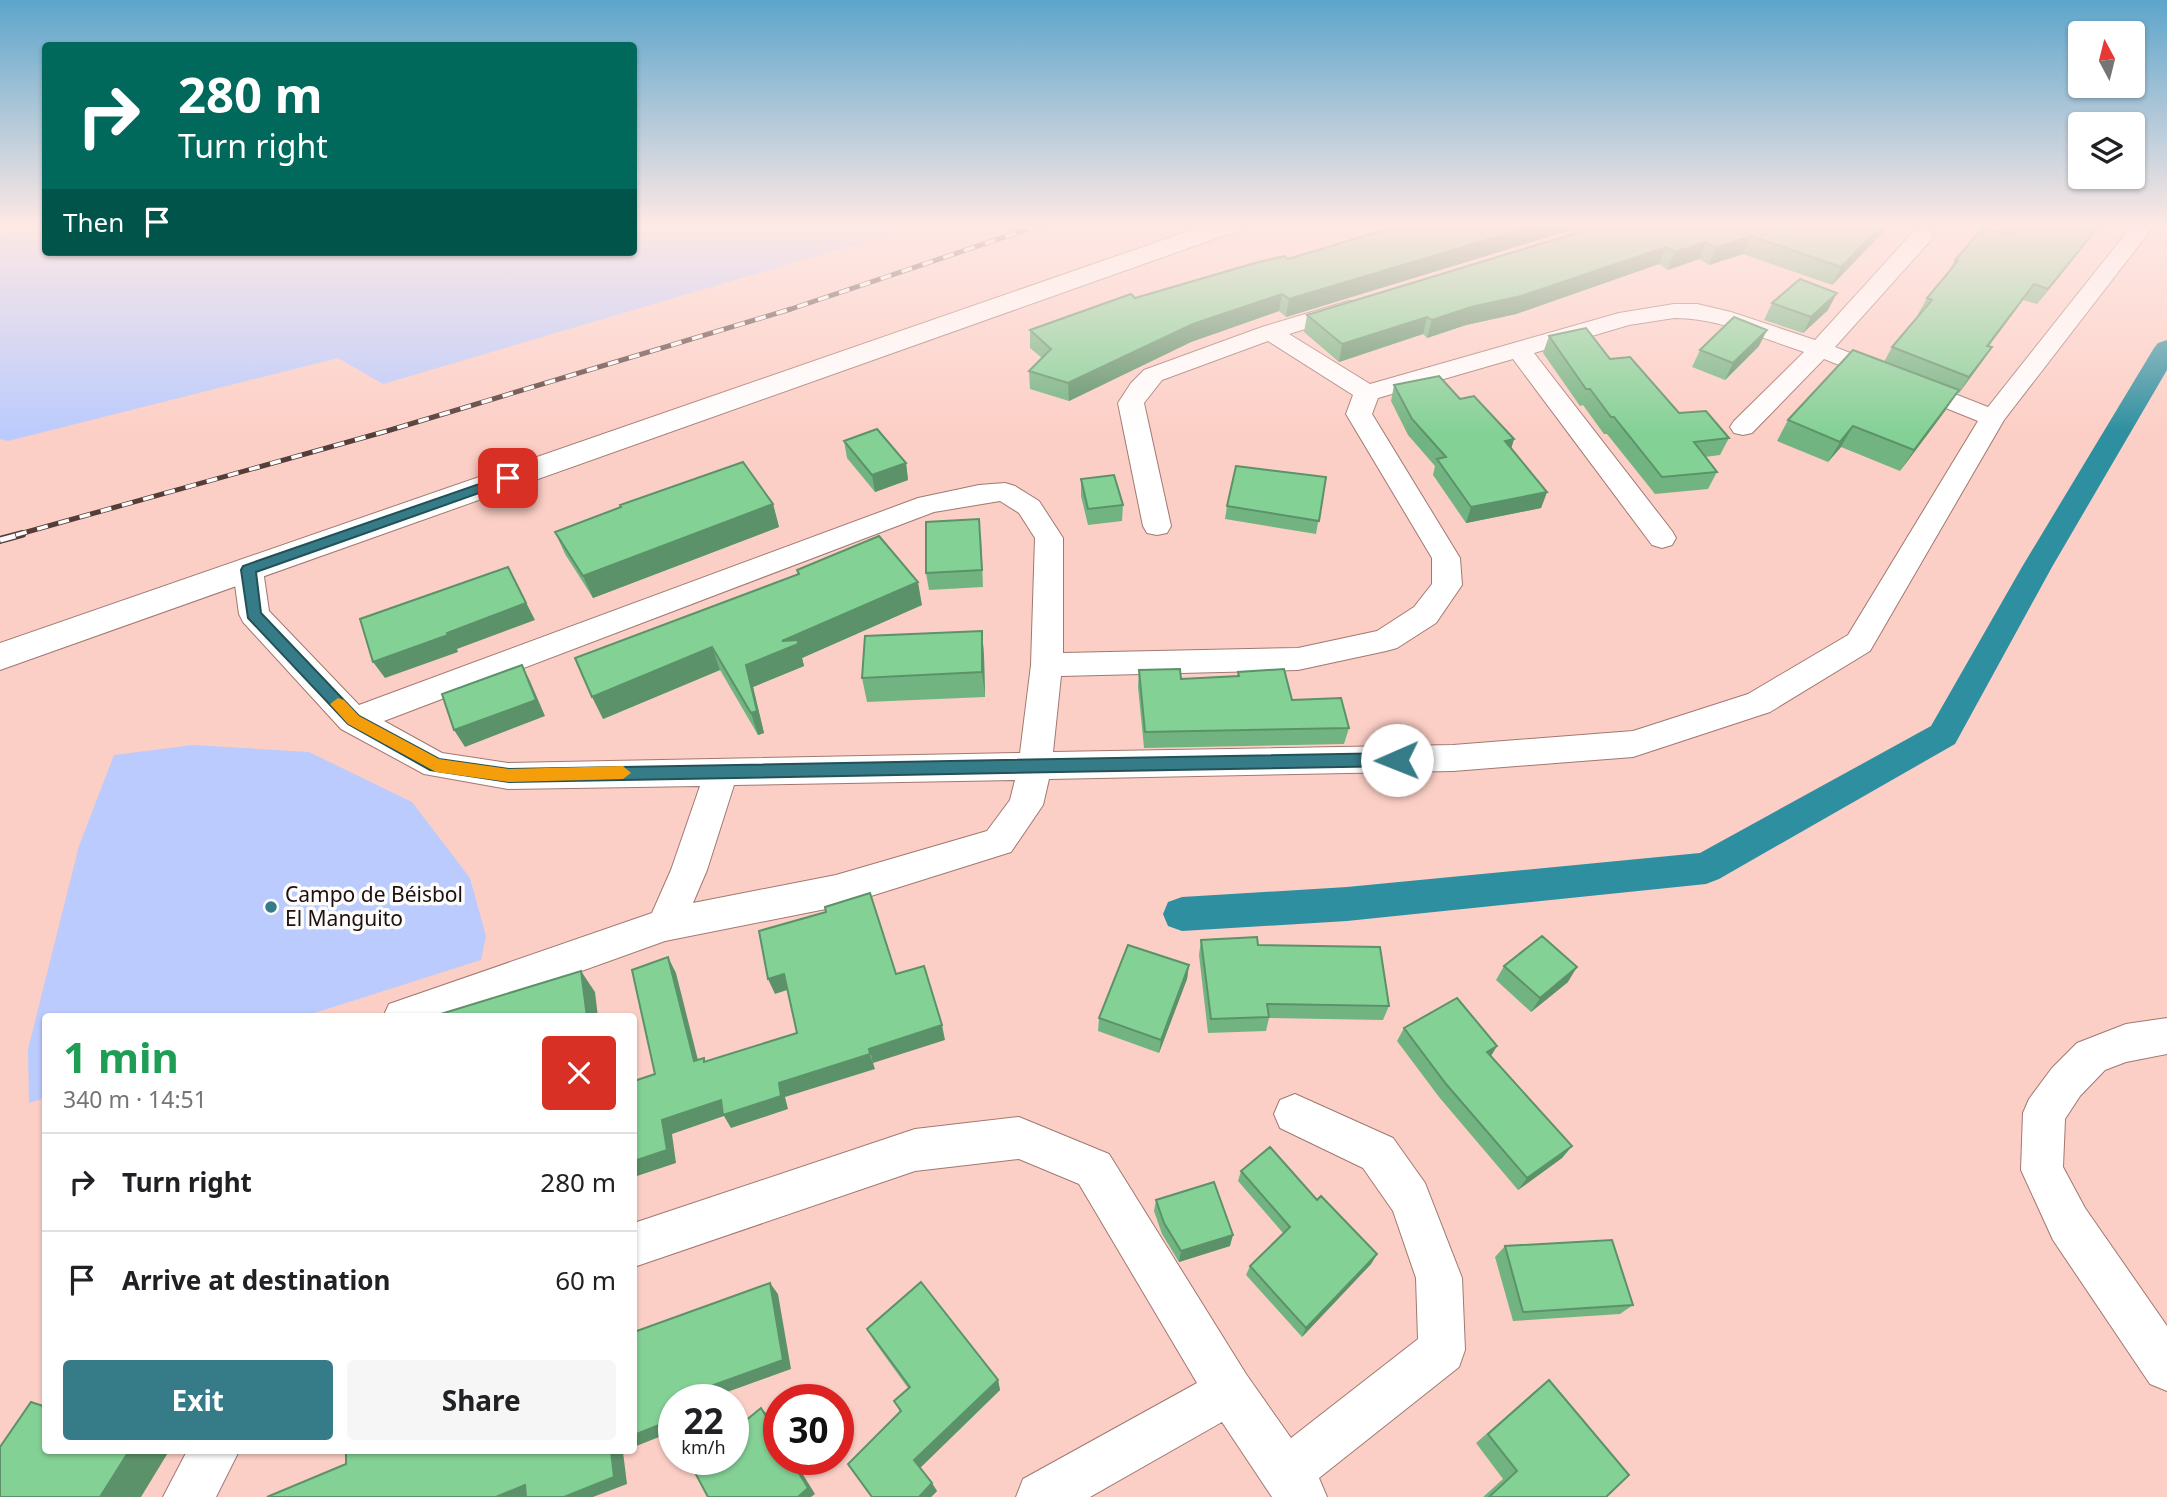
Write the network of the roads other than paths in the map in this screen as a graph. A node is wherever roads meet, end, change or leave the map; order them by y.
1 (1037, 293) edge
2 (1871, 293) edge
3 (2091, 293) edge
4 (1376, 299) edge
5 (1270, 332) junction
6 (1821, 349) junction
7 (1519, 350) junction
8 (1367, 393) junction
9 (1993, 418) junction
10 (1742, 427) dead end
11 (1157, 526) dead end
12 (1662, 538) dead end
13 (248, 570) junction
14 (0, 657) edge
15 (1047, 666) junction
16 (353, 720) junction
17 (1035, 767) junction
18 (722, 770) junction
19 (665, 925) junction
20 (413, 1013) edge
21 (2167, 1037) edge
22 (1295, 1114) dead end
23 (637, 1244) edge
24 (2167, 1367) edge
25 (1229, 1391) junction
26 (213, 1454) edge
27 (1294, 1485) edge
28 (188, 1497) edge
29 (1041, 1497) edge

1 - 13 main road
2 - 6 street
3 - 9 street
4 - 5 street
5 - 8 street
5 - 11 street
6 - 7 street
6 - 9 street
6 - 10 street
7 - 8 street
7 - 12 street
8 - 15 street
9 - 17 street
13 - 14 main road
13 - 16 street
15 - 16 street
15 - 17 street
16 - 18 street
17 - 18 street
17 - 19 street
18 - 19 street
19 - 20 street
21 - 24 street
22 - 27 street
23 - 25 street
25 - 27 street
25 - 29 street
26 - 28 street

